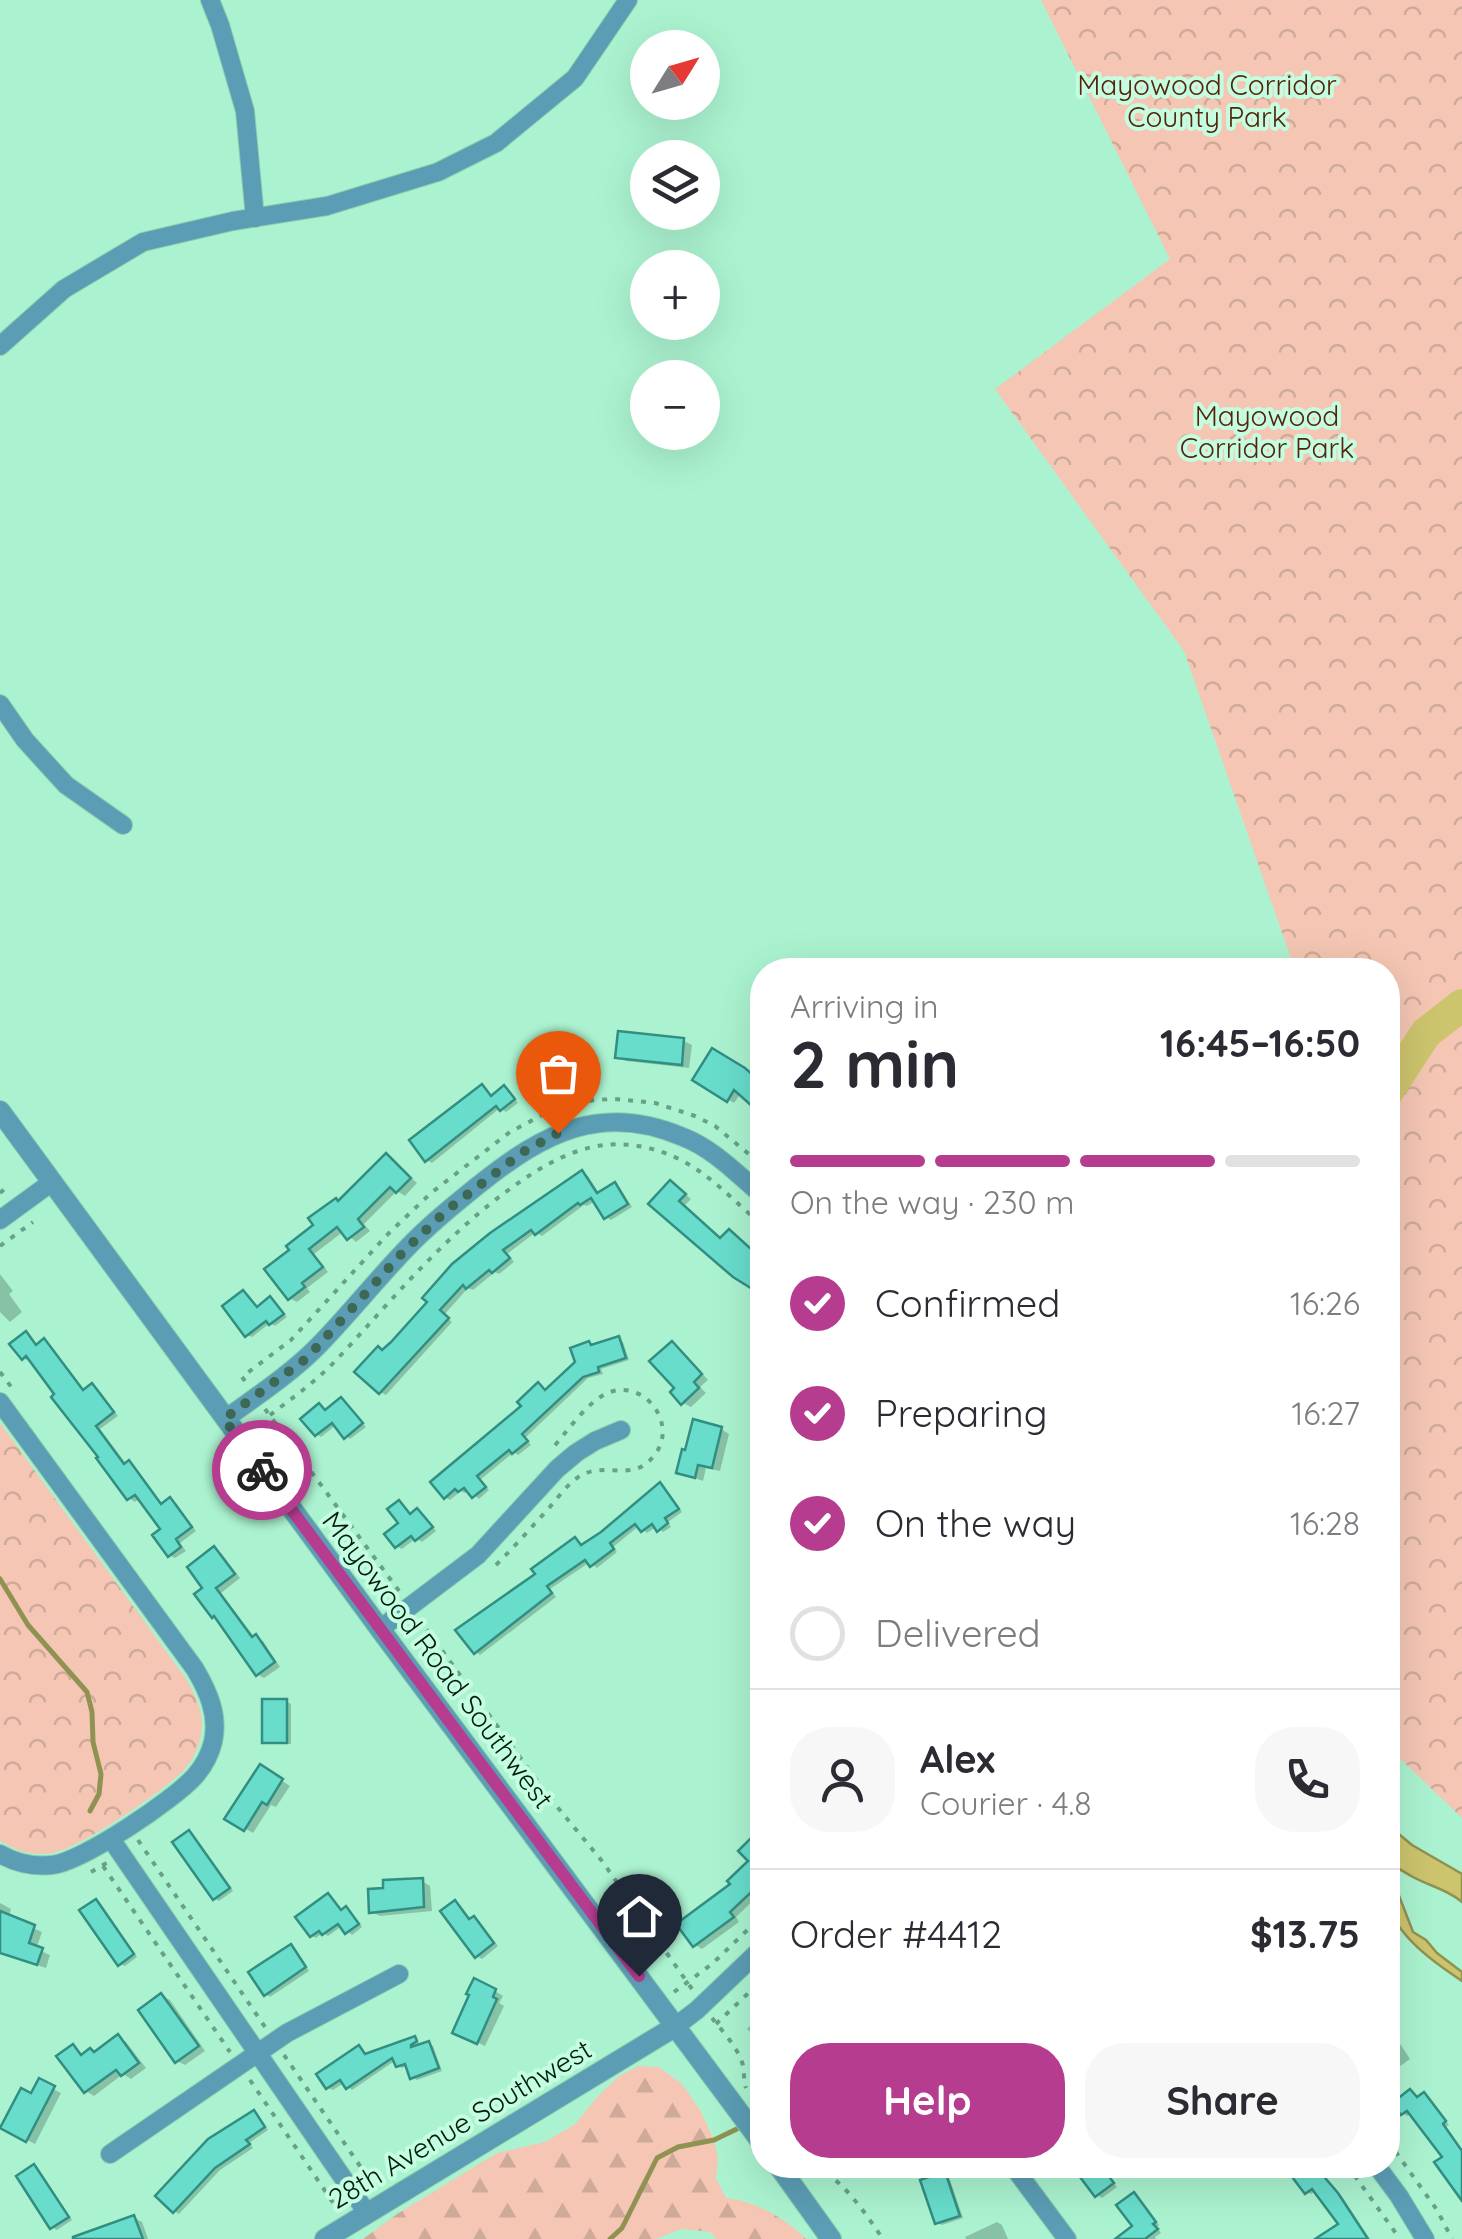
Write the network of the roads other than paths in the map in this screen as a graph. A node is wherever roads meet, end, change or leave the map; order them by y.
1 (210, 0) edge
2 (628, 0) edge
3 (255, 218) junction
4 (0, 346) edge
5 (0, 704) edge
6 (123, 825) dead end
7 (0, 1111) edge
8 (52, 1182) junction
9 (750, 1185) edge
10 (0, 1220) edge
11 (0, 1402) edge
12 (224, 1419) junction
13 (621, 1430) dead end
14 (380, 1629) junction
15 (110, 1838) junction
16 (0, 1854) edge
17 (750, 1959) edge
18 (400, 1974) dead end
19 (676, 2026) junction
20 (256, 2053) junction
21 (750, 2119) edge
22 (110, 2154) dead end
23 (787, 2178) edge
24 (1022, 2178) edge
25 (1385, 2178) edge
26 (367, 2213) junction
27 (325, 2239) edge
28 (832, 2239) edge
29 (1068, 2239) edge
30 (1426, 2239) edge

1 - 3 street
2 - 3 street
3 - 4 street
5 - 6 street
7 - 8 street, Mayowood Road Southwest
8 - 10 street
8 - 12 street, Mayowood Road Southwest
9 - 12 street
11 - 15 street
12 - 14 street, Mayowood Road Southwest
13 - 14 street
14 - 19 street, Mayowood Road Southwest
15 - 16 street
15 - 20 street
17 - 19 street
18 - 20 street
19 - 21 street, Mayowood Road Southwest
19 - 26 street, 28th Avenue Southwest
20 - 22 street
20 - 26 street
23 - 28 street
24 - 29 street
25 - 30 street
26 - 27 street, 28th Avenue Southwest

